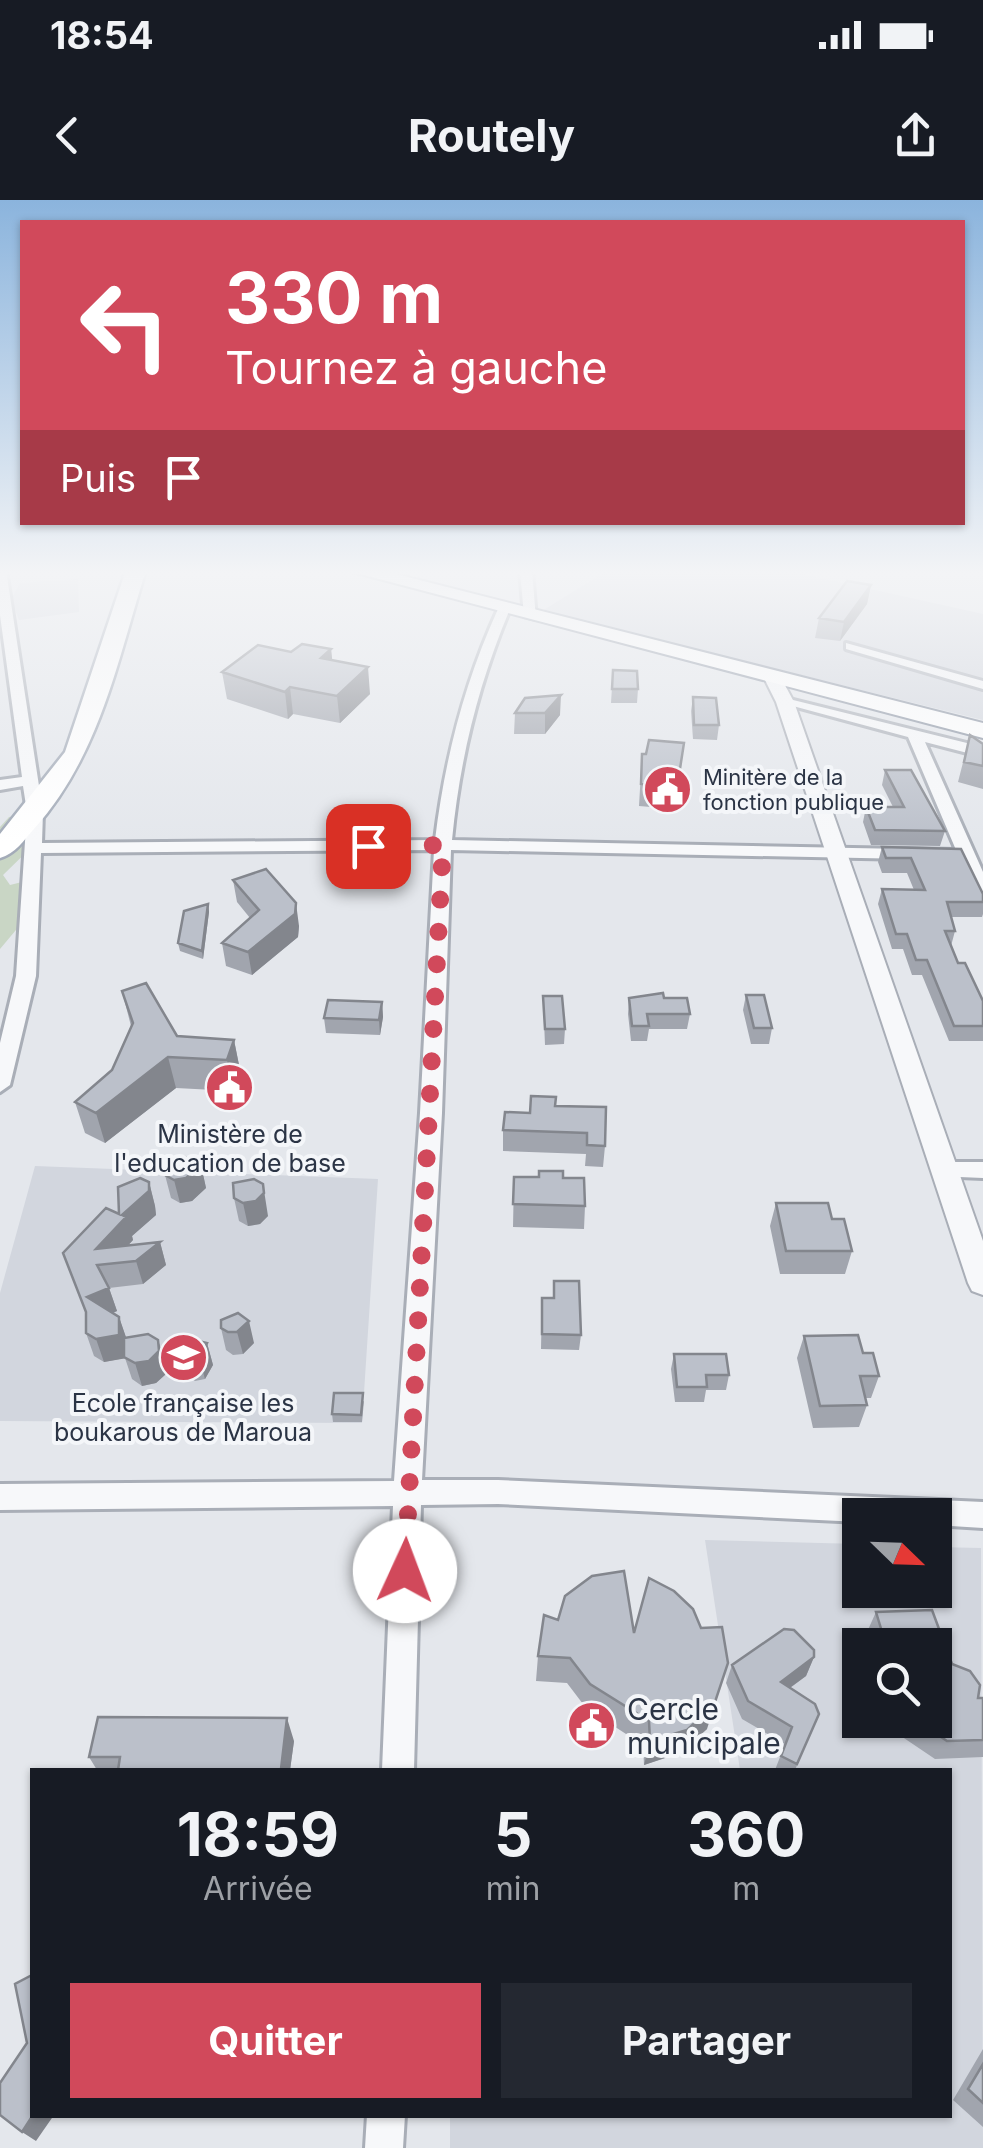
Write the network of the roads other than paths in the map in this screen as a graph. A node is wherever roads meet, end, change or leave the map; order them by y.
1 (13, 661) edge
2 (107, 661) edge
3 (481, 661) edge
4 (707, 661) edge
5 (901, 661) edge
6 (773, 678) junction
7 (983, 685) edge
8 (785, 702) junction
9 (983, 732) edge
10 (914, 735) junction
11 (983, 752) edge
12 (30, 780) junction
13 (0, 786) edge
14 (35, 812) junction
15 (443, 845) junction
16 (33, 848) junction
17 (0, 850) edge
18 (834, 854) junction
19 (965, 856) junction
20 (983, 892) edge
21 (0, 1085) edge
22 (944, 1170) junction
23 (983, 1170) edge
24 (983, 1282) edge
25 (408, 1492) junction
26 (0, 1497) edge
27 (983, 1515) edge
28 (398, 1768) edge
29 (386, 2118) edge
30 (384, 2148) edge

1 - 12 street
2 - 14 main road
3 - 15 street
4 - 6 highway
5 - 7 street
6 - 8 street
6 - 9 highway
8 - 10 street
8 - 18 street
10 - 11 street
10 - 19 street
12 - 13 street
12 - 14 street
14 - 16 street
14 - 17 main road
15 - 16 street
15 - 18 street
15 - 25 street
16 - 21 street
18 - 19 street
18 - 22 street
19 - 20 street
22 - 23 street
22 - 24 street
25 - 26 street
25 - 27 street
25 - 28 street
29 - 30 street

